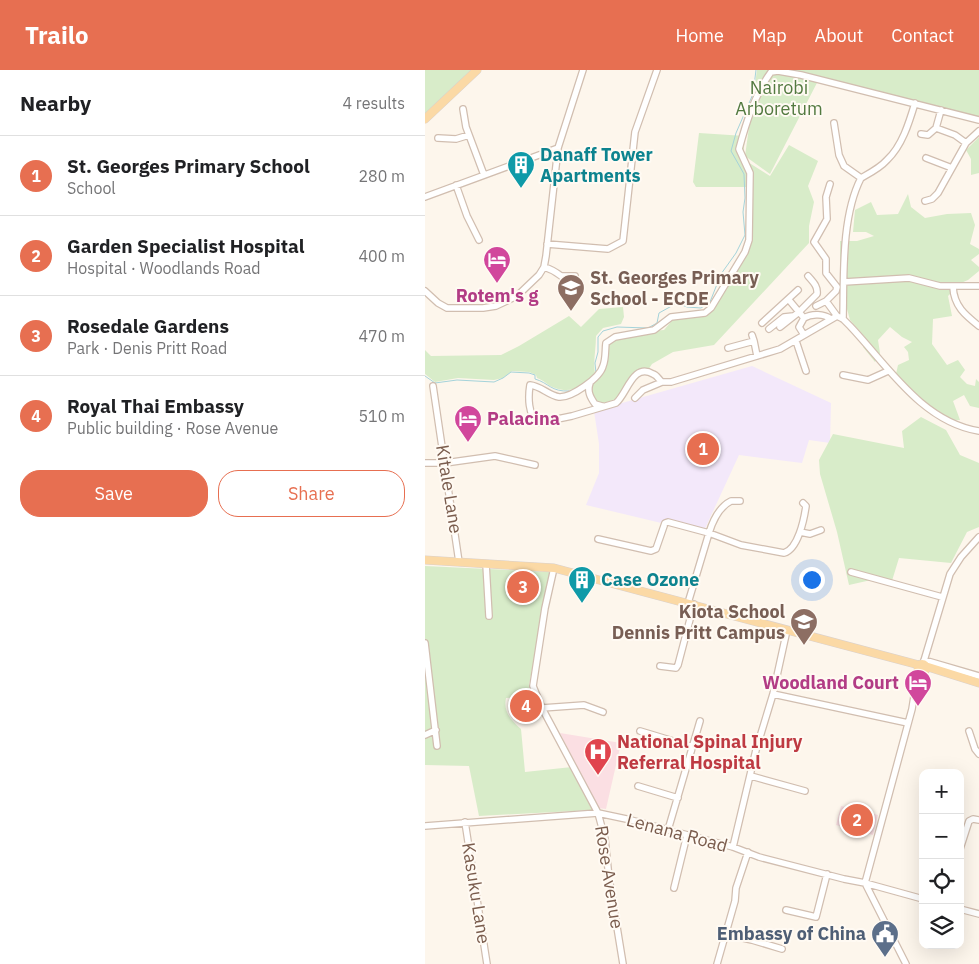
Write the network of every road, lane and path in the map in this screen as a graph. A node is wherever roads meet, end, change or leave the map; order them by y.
1 (477, 70) edge
2 (583, 70) edge
3 (657, 70) edge
4 (915, 103) junction
5 (463, 109) dead end
6 (941, 110) junction
7 (425, 119) edge
8 (979, 120) edge
9 (834, 123) dead end
10 (936, 128) junction
11 (979, 131) edge
12 (921, 134) dead end
13 (469, 135) junction
14 (438, 138) dead end
15 (966, 143) junction
16 (558, 148) junction
17 (926, 158) dead end
18 (952, 168) junction
19 (484, 175) junction
20 (861, 178) junction
21 (830, 184) dead end
22 (455, 185) junction
23 (425, 197) edge
24 (925, 201) dead end
25 (479, 240) dead end
26 (547, 244) junction
27 (544, 267) junction
28 (562, 276) junction
29 (575, 276) dead end
30 (808, 276) dead end
31 (844, 282) junction
32 (979, 286) edge
33 (953, 288) junction
34 (799, 290) dead end
35 (425, 291) edge
36 (577, 291) dead end
37 (789, 300) junction
38 (826, 301) junction
39 (816, 306) dead end
40 (799, 312) junction
41 (793, 316) junction
42 (804, 318) junction
43 (837, 318) junction
44 (762, 324) dead end
45 (979, 326) edge
46 (781, 327) dead end
47 (769, 329) dead end
48 (804, 335) junction
49 (796, 341) junction
50 (740, 345) junction
51 (728, 348) dead end
52 (742, 352) dead end
53 (757, 356) junction
54 (889, 370) junction
55 (806, 371) dead end
56 (843, 375) dead end
57 (662, 382) junction
58 (590, 383) junction
59 (433, 386) dead end
60 (635, 398) dead end
61 (604, 406) junction
62 (979, 431) edge
63 (425, 463) edge
64 (445, 463) junction
65 (535, 465) dead end
66 (740, 501) dead end
67 (803, 503) dead end
68 (821, 530) dead end
69 (800, 532) junction
70 (709, 533) junction
71 (979, 537) edge
72 (598, 539) dead end
73 (425, 560) edge
74 (459, 562) junction
75 (487, 564) junction
76 (554, 568) junction
77 (851, 572) dead end
78 (942, 597) junction
79 (691, 604) junction
80 (489, 616) dead end
81 (787, 630) junction
82 (425, 642) edge
83 (660, 666) dead end
84 (922, 667) junction
85 (967, 676) junction
86 (979, 676) edge
87 (979, 683) edge
88 (773, 694) junction
89 (541, 708) junction
90 (603, 712) dead end
91 (700, 721) dead end
92 (908, 723) junction
93 (436, 730) junction
94 (640, 731) dead end
95 (969, 731) dead end
96 (425, 735) edge
97 (437, 746) dead end
98 (693, 747) junction
99 (979, 754) edge
100 (751, 776) junction
101 (639, 786) dead end
102 (805, 791) dead end
103 (678, 798) junction
104 (598, 813) junction
105 (979, 820) edge
106 (465, 822) junction
107 (425, 826) edge
108 (668, 830) junction
109 (687, 835) junction
110 (964, 837) edge
111 (733, 847) junction
112 (747, 852) junction
113 (827, 874) junction
114 (865, 882) junction
115 (674, 888) dead end
116 (919, 898) edge
117 (785, 910) dead end
118 (964, 910) edge
119 (979, 914) edge
120 (725, 934) junction
121 (782, 949) dead end
122 (487, 964) edge
123 (623, 964) edge
124 (717, 964) edge
125 (906, 964) edge

1 - 7 main road
2 - 16 street
3 - 26 street
4 - 6 street
4 - 20 street
4 - 58 street
5 - 13 street
6 - 8 street
6 - 10 street
9 - 20 street
10 - 12 street
10 - 15 street
11 - 15 street
13 - 14 street
13 - 19 street
15 - 18 street
16 - 19 street
16 - 26 street
17 - 18 street
18 - 24 street
19 - 22 street
20 - 31 street
21 - 38 street
22 - 23 street
22 - 25 street
26 - 27 street
27 - 28 street
27 - 35 street
28 - 29 street
28 - 36 street
30 - 40 street
31 - 33 street
31 - 43 street
32 - 33 street
33 - 45 street
34 - 37 street
37 - 40 street
37 - 44 street
38 - 39 street
38 - 43 street
40 - 41 street
40 - 42 street
41 - 46 street
41 - 47 street
42 - 43 street
42 - 48 street
43 - 48 street
43 - 54 street
48 - 49 street
49 - 53 street
49 - 55 street
50 - 51 street
50 - 52 street
50 - 53 street
53 - 57 street
54 - 56 street
54 - 62 street
57 - 60 street
57 - 61 street
58 - 61 street
58 - 61 street
59 - 64 street, Kitale Lane
63 - 64 street
64 - 65 street
64 - 74 street, Kitale Lane
66 - 70 street
67 - 69 street
68 - 69 street
69 - 70 street
70 - 72 street
70 - 79 street
71 - 78 street
73 - 74 main road
74 - 75 main road
75 - 76 main road
75 - 80 street
76 - 79 main road
76 - 89 street, Rose Avenue
77 - 78 street
78 - 84 street
79 - 81 main road
79 - 83 street
81 - 84 main road
81 - 88 street
82 - 93 street
84 - 85 main road
84 - 92 street
85 - 86 street
85 - 87 main road
88 - 92 street
88 - 100 street
89 - 90 street
89 - 104 street, Rose Avenue
91 - 98 street
92 - 114 street
93 - 96 street
93 - 97 street
94 - 98 street
95 - 99 street
98 - 103 street
100 - 102 street
100 - 111 street
101 - 103 street
103 - 108 street
104 - 106 street, Lenana Road
104 - 108 street, Lenana Road
104 - 123 street, Rose Avenue
105 - 110 street
106 - 107 street, Lenana Road
106 - 122 street, Kasuku Lane
108 - 109 street, Lenana Road
109 - 111 street, Lenana Road
109 - 115 street
111 - 112 street, Lenana Road
112 - 113 street, Lenana Road
112 - 120 street
113 - 114 street, Lenana Road
113 - 117 street
114 - 116 street, Lenana Road
114 - 125 street
118 - 119 street
120 - 121 street
120 - 124 street

